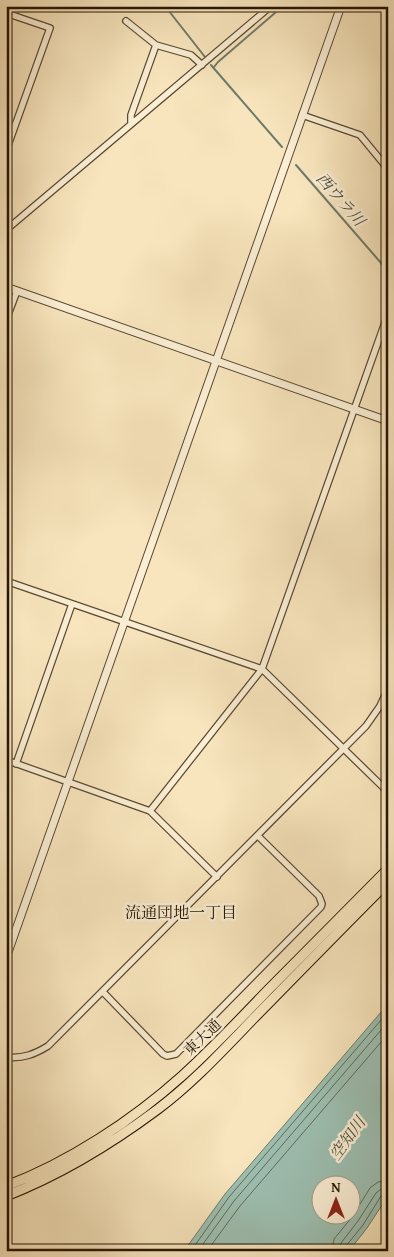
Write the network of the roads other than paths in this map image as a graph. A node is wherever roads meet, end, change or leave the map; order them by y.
1 (271, 6) edge
2 (341, 6) edge
3 (6, 13) edge
4 (126, 21) dead end
5 (156, 45) junction
6 (202, 65) junction
7 (302, 116) junction
8 (131, 124) junction
9 (6, 151) edge
10 (388, 169) edge
11 (6, 230) edge
12 (6, 287) edge
13 (17, 291) junction
14 (388, 314) edge
15 (6, 320) edge
16 (217, 361) junction
17 (354, 410) junction
18 (388, 421) edge
19 (6, 581) edge
20 (72, 604) junction
21 (125, 622) junction
22 (262, 670) junction
23 (388, 689) edge
24 (380, 706) junction
25 (388, 710) edge
26 (344, 749) junction
27 (6, 760) edge
28 (16, 764) junction
29 (68, 782) junction
30 (388, 792) edge
31 (150, 811) junction
32 (258, 836) junction
33 (388, 869) edge
34 (217, 877) junction
35 (388, 882) edge
36 (6, 958) edge
37 (102, 992) junction
38 (6, 1057) edge
39 (6, 1186) edge
40 (6, 1196) edge

1 - 6 street
2 - 7 street
3 - 9 street
4 - 5 street
5 - 6 street
5 - 8 street
6 - 8 street
7 - 10 street
7 - 16 street
8 - 11 street
12 - 13 street
13 - 15 street
13 - 16 street
14 - 17 street
16 - 17 street
16 - 21 street
17 - 18 street
17 - 22 street
19 - 20 street
20 - 21 street
20 - 28 street
21 - 22 street
21 - 29 street
22 - 26 street
22 - 31 street
23 - 24 street
24 - 25 street
24 - 26 street
26 - 30 street
26 - 32 street
27 - 28 street
28 - 29 street
29 - 31 street
29 - 36 street
31 - 34 street
32 - 34 street
32 - 37 street
33 - 39 highway, 東大通
34 - 37 street
35 - 40 highway, 東大通
37 - 38 street

